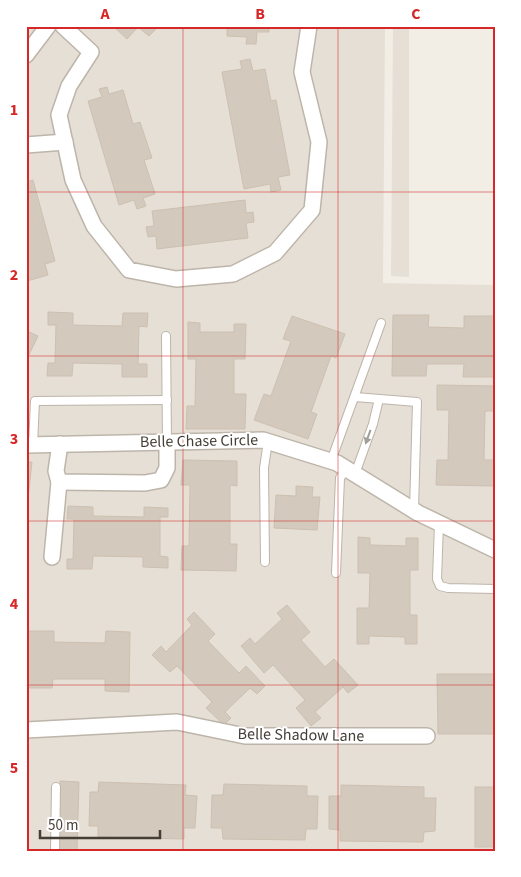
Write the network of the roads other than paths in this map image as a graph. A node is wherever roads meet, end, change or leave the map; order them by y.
1 (48, 26) edge
2 (63, 26) edge
3 (309, 26) edge
4 (26, 55) edge
5 (65, 142) junction
6 (26, 145) edge
7 (381, 323) dead end
8 (166, 336) dead end
9 (355, 397) junction
10 (379, 399) junction
11 (166, 400) junction
12 (268, 441) junction
13 (166, 442) junction
14 (60, 444) junction
15 (30, 445) edge
16 (331, 461) junction
17 (350, 471) junction
18 (59, 482) junction
19 (414, 511) junction
20 (439, 524) junction
21 (495, 550) edge
22 (52, 557) dead end
23 (265, 562) dead end
24 (336, 573) dead end
25 (495, 589) edge
26 (26, 730) edge
27 (427, 736) dead end
28 (56, 787) dead end
29 (55, 851) edge

1 - 4 street
2 - 5 street
3 - 5 street
5 - 6 street
7 - 9 lane
8 - 11 lane
9 - 10 lane
9 - 16 lane
10 -> 17 lane
10 - 19 lane
11 - 13 lane
11 - 15 lane
12 - 13 street, Belle Chase Circle
12 - 16 street, Belle Chase Circle
12 - 23 lane
13 - 14 street, Belle Chase Circle
13 - 18 street
14 - 15 street, Belle Chase Circle
14 - 18 street
16 - 17 street, Belle Chase Circle
17 - 19 street, Belle Chase Circle
17 - 24 lane
18 - 22 street
19 - 20 street, Belle Chase Circle
20 - 21 street, Belle Chase Circle
20 - 25 lane
26 - 27 street, Belle Shadow Lane
28 - 29 lane

